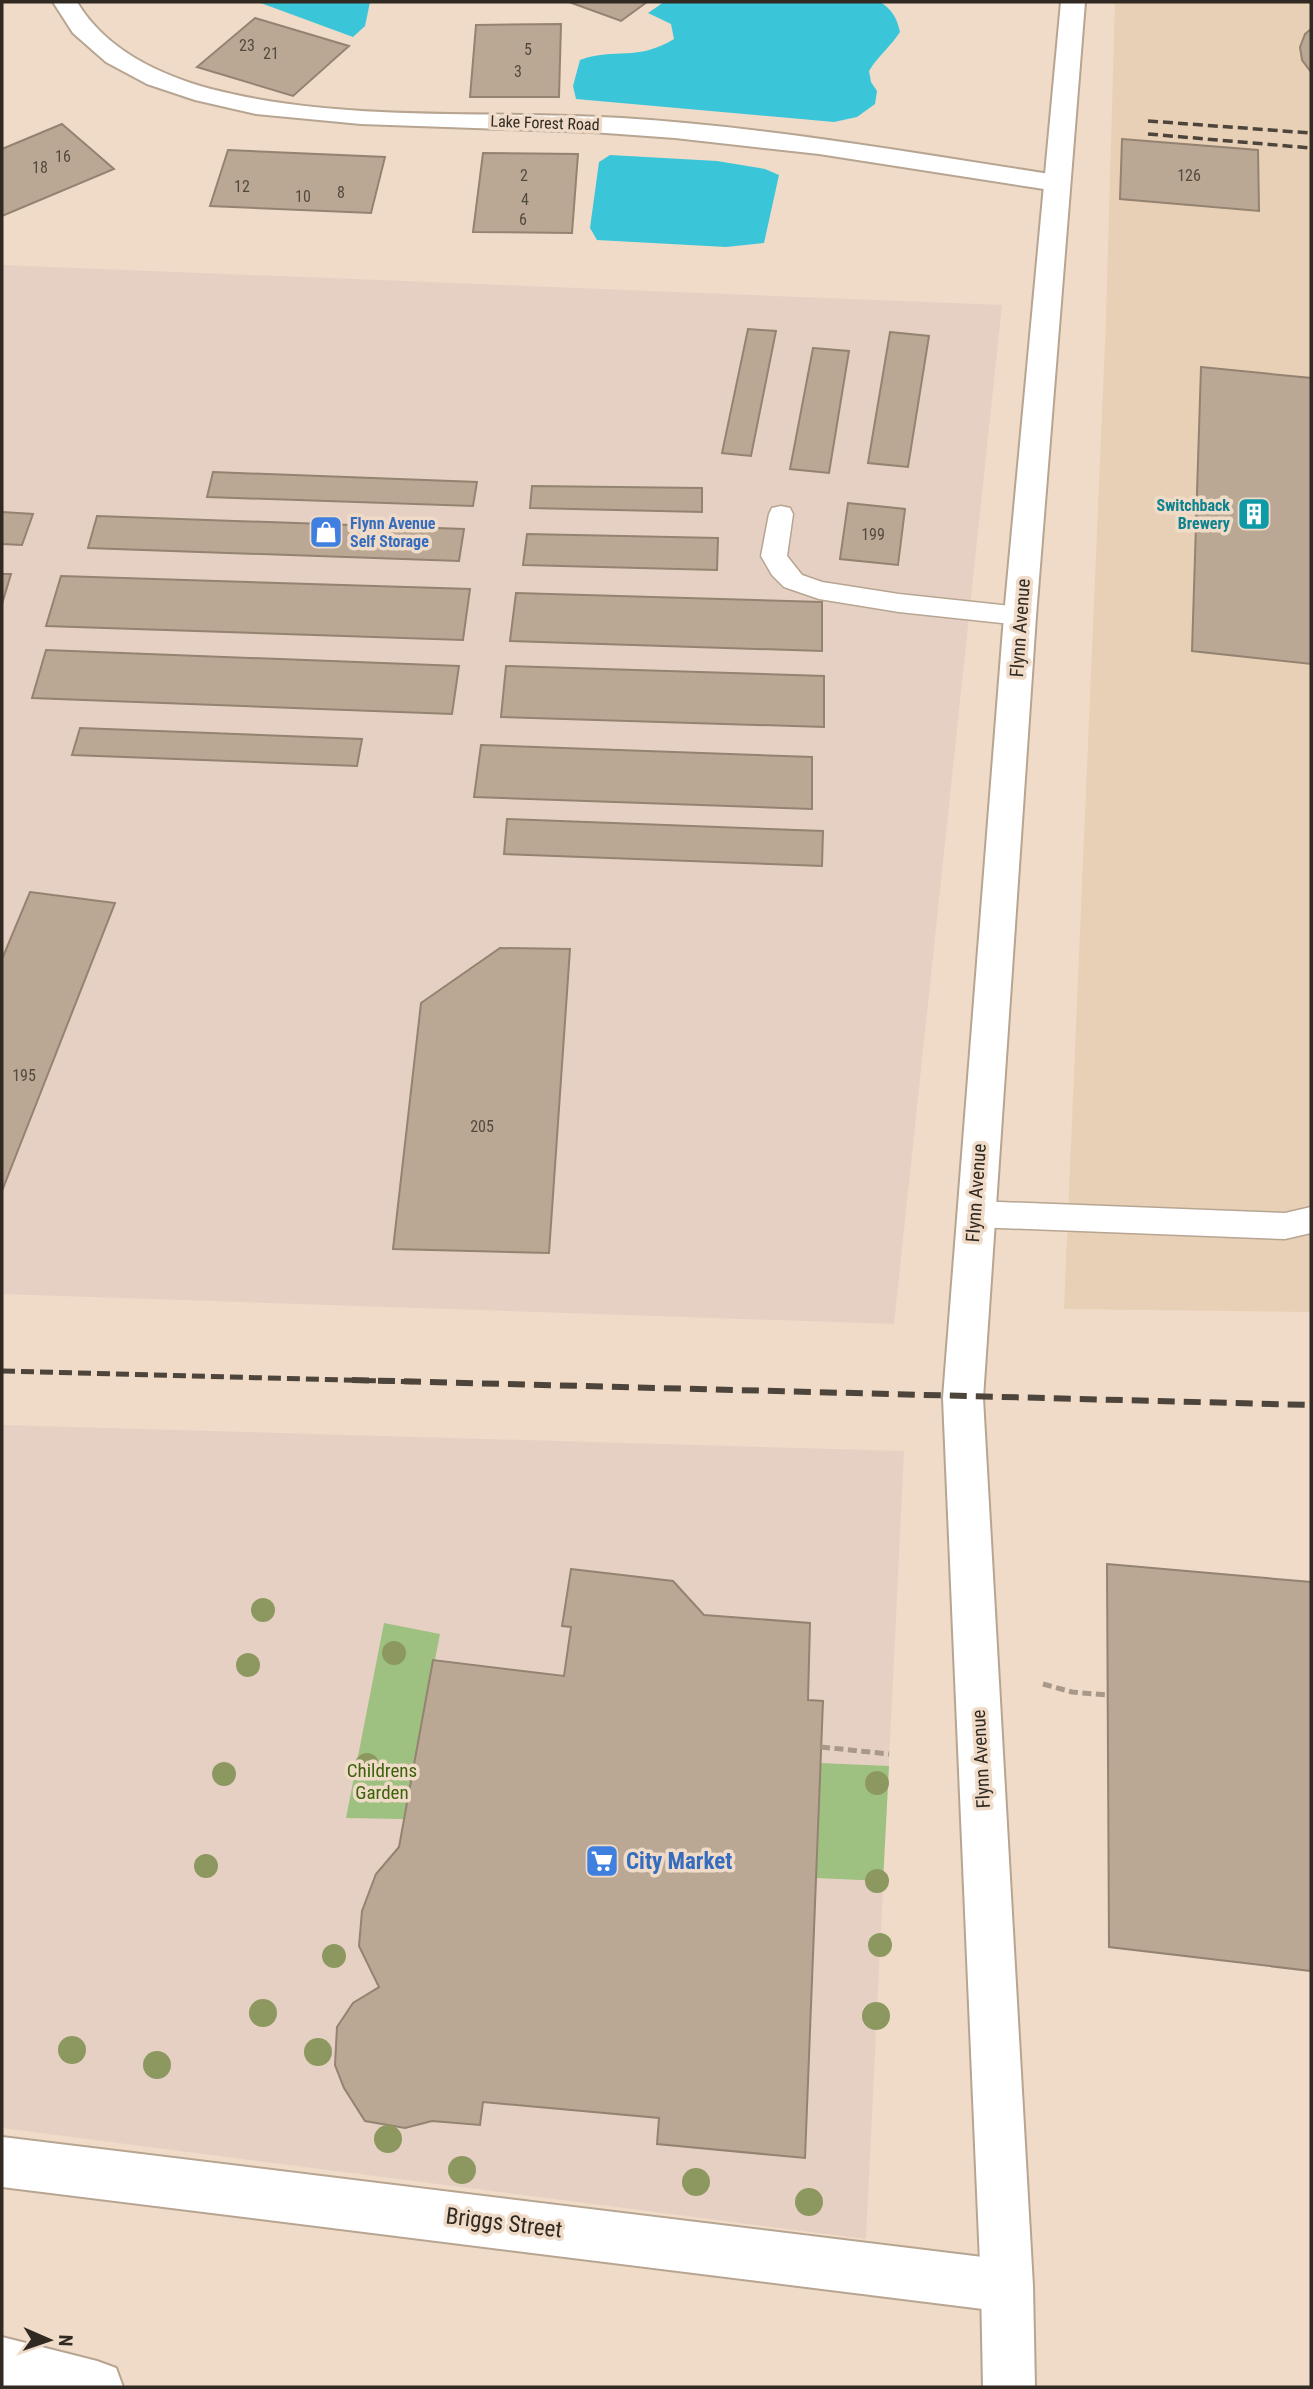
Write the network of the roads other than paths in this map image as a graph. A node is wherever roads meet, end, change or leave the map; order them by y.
1 (65, 2) edge
2 (1073, 2) edge
3 (1057, 183) junction
4 (781, 514) dead end
5 (1020, 616) junction
6 (974, 1214) junction
7 (1311, 1220) edge
8 (2, 2162) edge
9 (1007, 2286) junction
10 (2, 2363) edge
11 (97, 2387) edge
12 (1009, 2387) edge

1 - 3 street, Lake Forest Road
2 - 3 street, Flynn Avenue
3 - 5 street, Flynn Avenue
4 - 5 lane
5 - 6 street, Flynn Avenue
6 - 7 lane
6 - 9 street, Flynn Avenue
8 - 9 street, Briggs Street
9 - 12 street, Flynn Avenue
10 - 11 street

